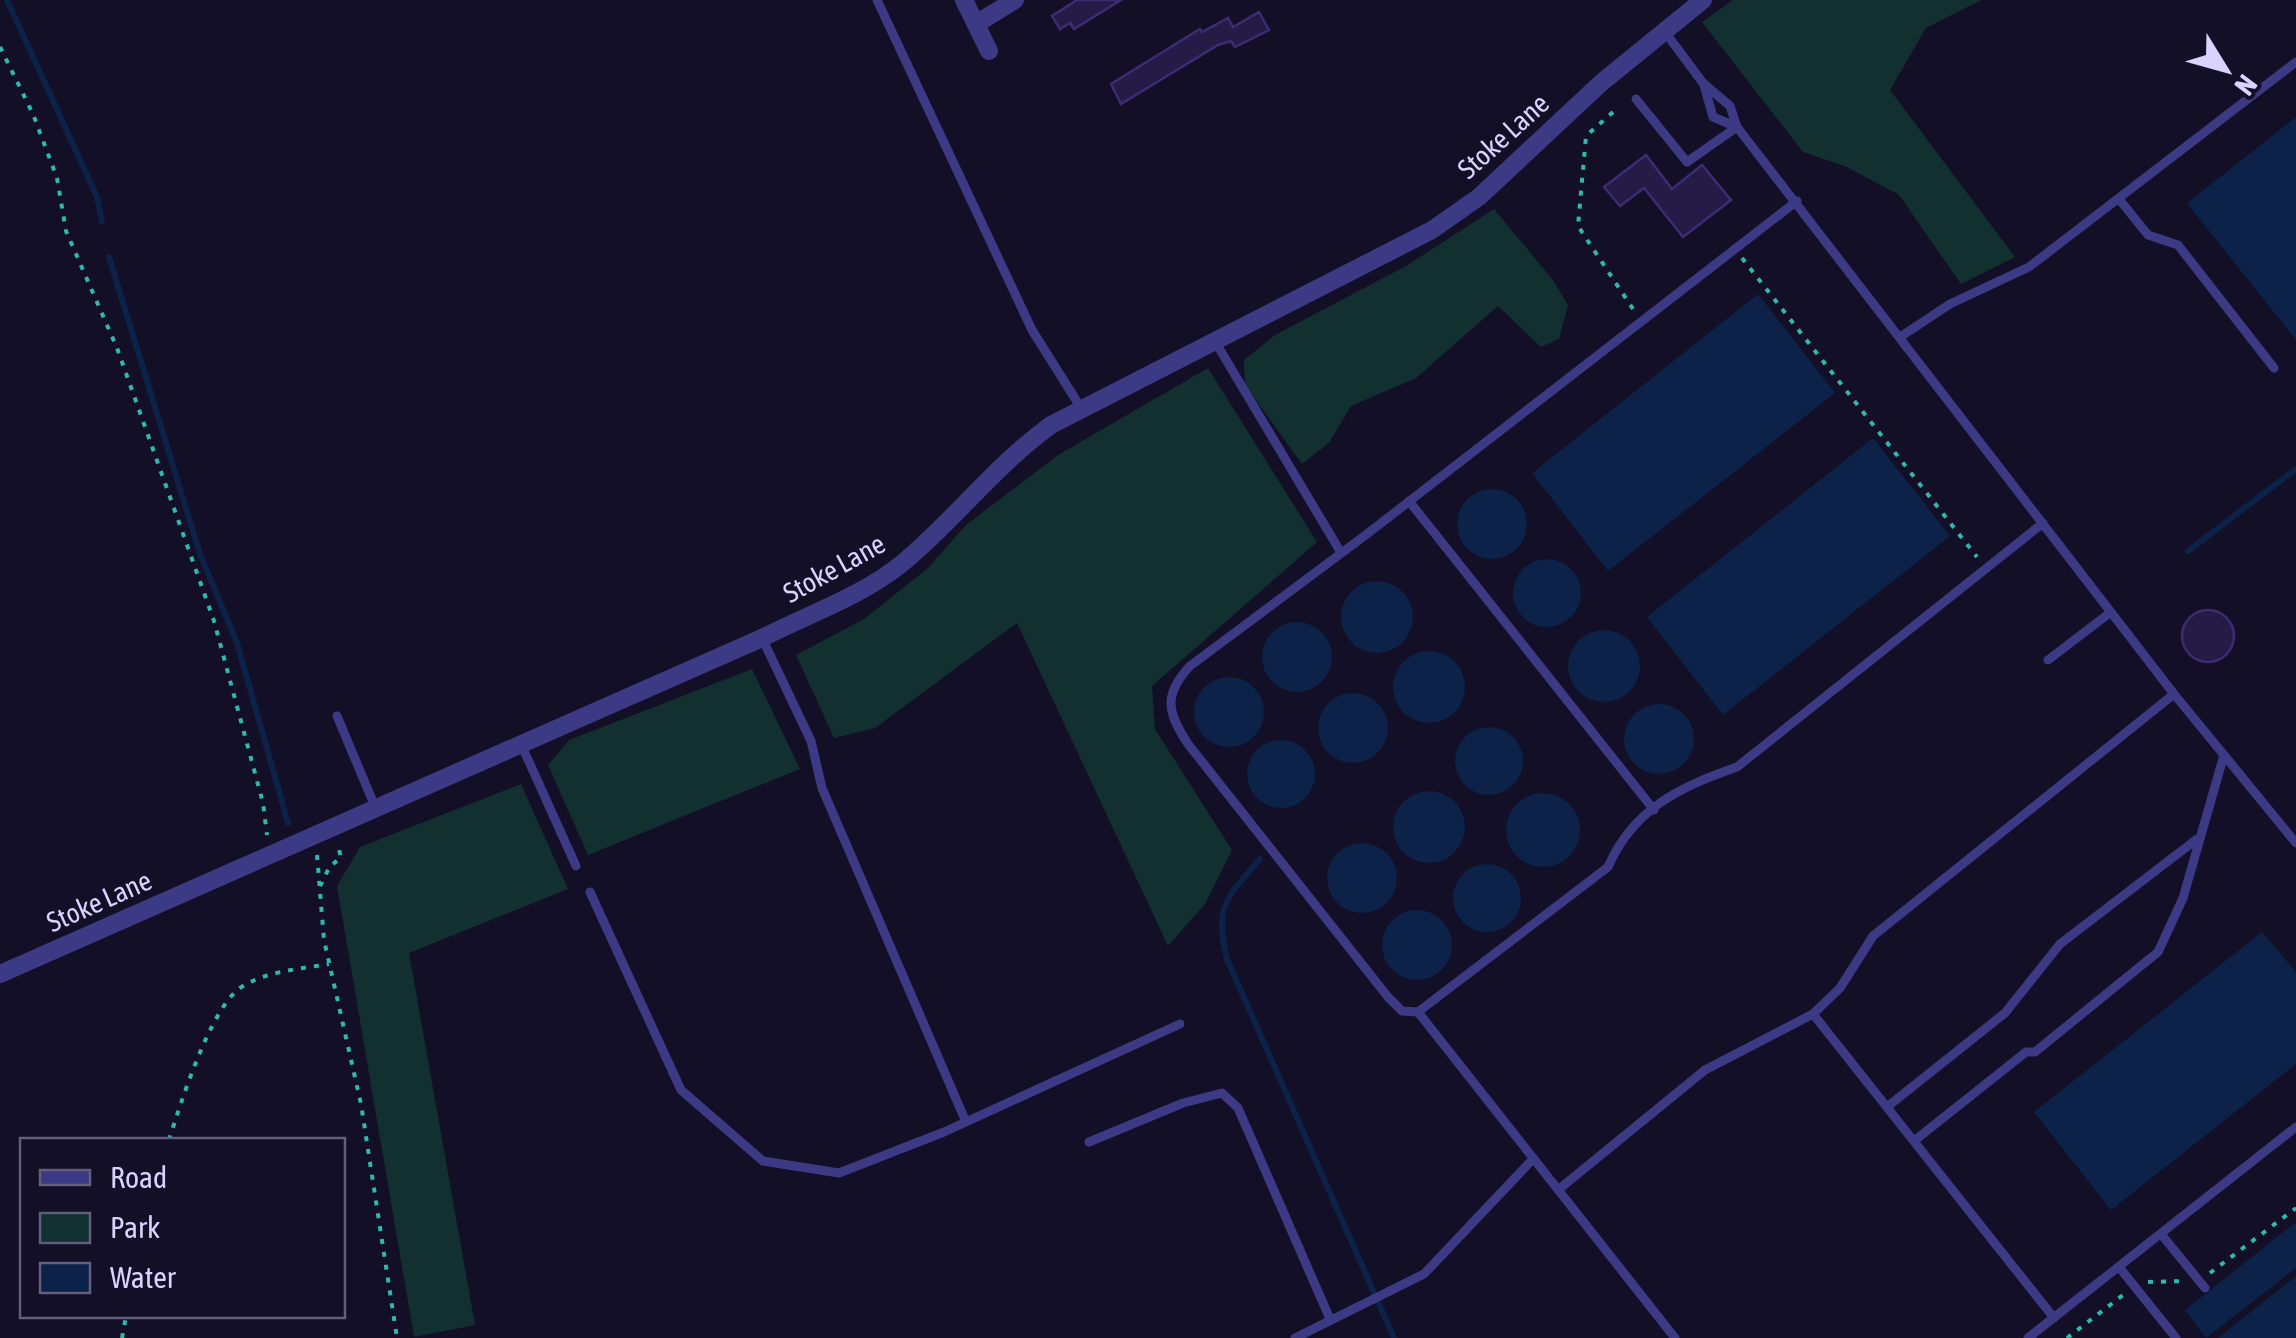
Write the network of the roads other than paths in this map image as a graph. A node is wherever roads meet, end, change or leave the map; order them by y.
1 (877, 0) edge
2 (964, 0) edge
3 (1015, 0) edge
4 (1703, 0) edge
5 (976, 24) junction
6 (1664, 30) junction
7 (988, 50) dead end
8 (2296, 62) edge
9 (1703, 82) junction
10 (1636, 99) dead end
11 (1737, 127) junction
12 (2119, 199) junction
13 (1797, 201) junction
14 (1900, 337) junction
15 (1216, 342) junction
16 (2274, 368) dead end
17 (1082, 409) junction
18 (1409, 501) junction
19 (2043, 523) junction
20 (1340, 550) junction
21 (2110, 612) junction
22 (762, 638) junction
23 (2048, 660) dead end
24 (2174, 694) junction
25 (337, 716) dead end
26 (521, 744) junction
27 (2224, 756) junction
28 (376, 809) junction
29 (1654, 810) junction
30 (2200, 838) junction
31 (2296, 844) edge
32 (576, 866) dead end
33 (590, 892) dead end
34 (0, 974) edge
35 (1418, 1012) junction
36 (1813, 1014) junction
37 (1180, 1024) dead end
38 (1887, 1107) junction
39 (966, 1122) junction
40 (2296, 1126) edge
41 (1089, 1142) dead end
42 (1914, 1142) junction
43 (1534, 1159) junction
44 (1558, 1190) junction
45 (2161, 1234) junction
46 (2119, 1267) junction
47 (2205, 1288) dead end
48 (2054, 1318) junction
49 (1330, 1319) junction
50 (1295, 1338) edge
51 (1674, 1338) edge
52 (2028, 1338) edge
53 (2176, 1338) edge

1 - 17 lane
2 - 5 street
3 - 5 street
4 - 6 street, Stoke Lane
5 - 7 street
6 - 9 lane
6 - 15 street, Stoke Lane
8 - 12 lane
9 - 11 lane
9 - 11 lane
10 - 11 lane
11 - 13 lane
12 - 14 lane
12 - 16 lane
13 - 14 lane
13 - 18 lane
14 - 19 lane
15 - 17 street, Stoke Lane
15 - 20 lane
17 - 22 street, Stoke Lane
18 - 20 lane
18 - 29 lane
19 - 21 lane
19 - 29 lane
20 - 35 lane
21 - 23 lane
21 - 24 lane
22 - 26 street, Stoke Lane
22 - 39 lane
24 - 27 lane
24 - 36 lane
25 - 28 lane
26 - 28 street, Stoke Lane
26 - 32 lane
27 - 30 lane
27 - 31 lane
28 - 34 street, Stoke Lane
29 - 35 lane
30 - 38 lane
30 - 42 lane
33 - 39 lane
35 - 43 lane
36 - 38 lane
36 - 44 lane
37 - 39 lane
38 - 42 lane
40 - 45 lane
41 - 49 lane
42 - 48 lane
43 - 44 lane
43 - 49 lane
44 - 51 lane
45 - 46 lane
45 - 47 lane
46 - 48 lane
46 - 53 lane
48 - 52 lane
49 - 50 lane

